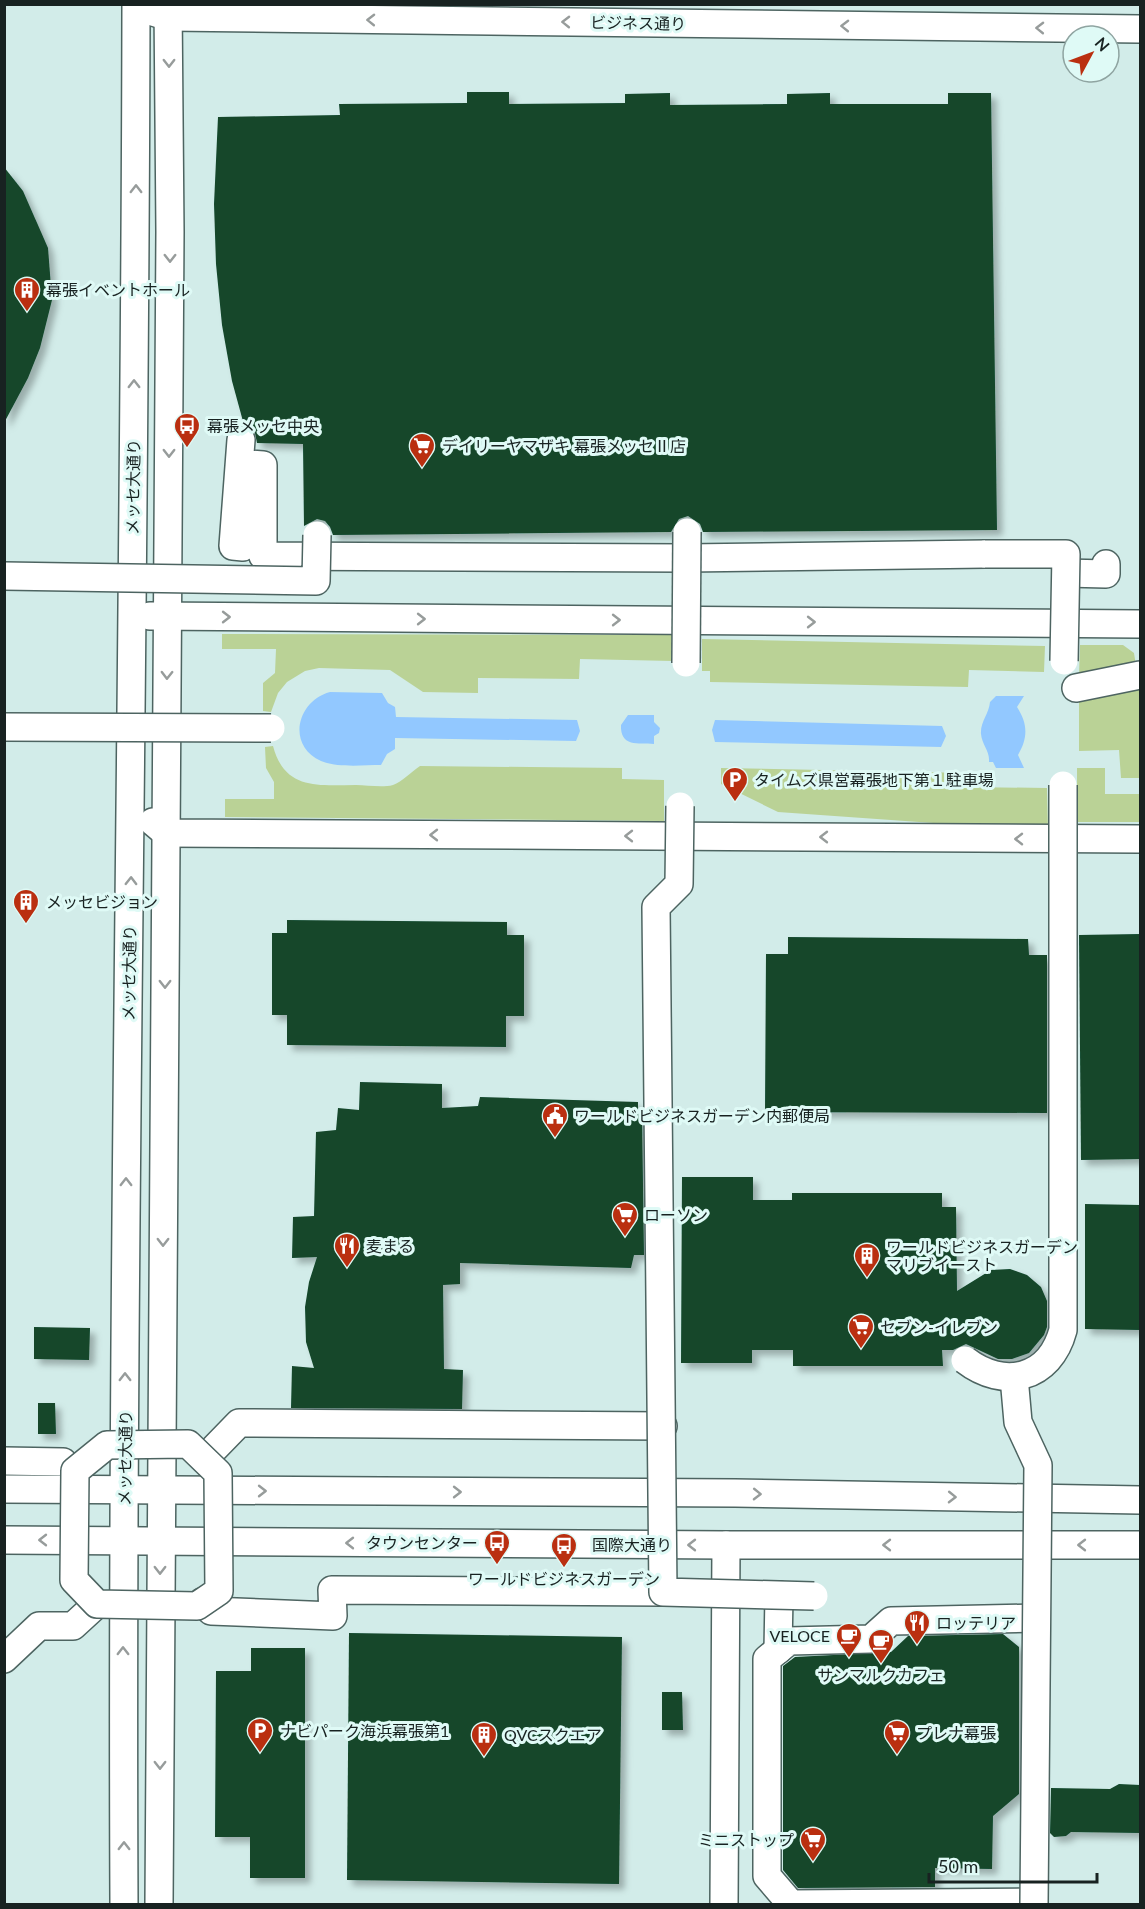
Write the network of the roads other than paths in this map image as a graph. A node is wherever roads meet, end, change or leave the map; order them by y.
1 (136, 6) edge
2 (169, 11) edge
3 (1140, 29) edge
4 (241, 440) dead end
5 (687, 545) junction
6 (317, 546) junction
7 (1106, 564) dead end
8 (1066, 573) junction
9 (4, 576) edge
10 (130, 615) junction
11 (168, 617) junction
12 (1140, 624) edge
13 (1064, 661) dead end
14 (686, 663) dead end
15 (1140, 675) edge
16 (1076, 688) dead end
17 (4, 727) edge
18 (271, 728) dead end
19 (1063, 785) dead end
20 (132, 804) junction
21 (680, 806) dead end
22 (166, 833) junction
23 (1140, 839) edge
24 (965, 1360) dead end
25 (1014, 1377) junction
26 (663, 1426) junction
27 (204, 1459) junction
28 (4, 1461) edge
29 (63, 1462) dead end
30 (4, 1489) edge
31 (125, 1491) junction
32 (161, 1491) junction
33 (1140, 1500) edge
34 (4, 1540) edge
35 (123, 1541) junction
36 (160, 1541) junction
37 (726, 1545) junction
38 (1140, 1545) edge
39 (663, 1592) junction
40 (779, 1595) junction
41 (814, 1596) dead end
42 (202, 1602) junction
43 (97, 1604) junction
44 (1036, 1618) junction
45 (778, 1650) junction
46 (4, 1659) edge
47 (1034, 1903) edge
48 (124, 1905) edge
49 (159, 1905) edge
50 (724, 1905) edge

1 - 2 street, ビジネス通り
10 -> 1 street, メッセ大通り
3 -> 2 street, ビジネス通り
2 -> 11 street
4 - 6 street
5 - 6 street
5 - 8 street, bridge
5 - 14 street, bridge
6 - 9 street, bridge
7 - 8 street
8 - 13 street, bridge
10 - 11 street
10 - 20 street, メッセ大通り
11 -> 12 street
11 -> 22 street
15 - 16 street
17 - 18 street, bridge
19 - 25 street, bridge
20 - 22 street
31 -> 20 street, メッセ大通り
21 - 26 street, bridge
23 -> 22 street
22 -> 32 street
24 - 25 street, bridge
25 - 44 street, bridge
26 - 27 street
26 - 39 street, bridge
27 - 42 street, bridge
27 - 43 street, bridge
28 - 29 street
30 - 31 street
31 - 32 street
31 - 35 street, メッセ大通り
32 -> 33 street
32 - 36 street
35 -> 34 street, 国際大通り
35 - 36 street, 国際大通り
48 -> 35 street, メッセ大通り
37 -> 36 street, 国際大通り
36 -> 49 street
38 -> 37 street, 国際大通り
37 - 50 street
39 - 40 street, bridge
39 - 42 street
40 - 41 street, bridge
40 - 45 street
42 - 43 street, bridge
43 - 46 street
44 - 45 street
44 - 47 street, bridge
45 - 47 street

